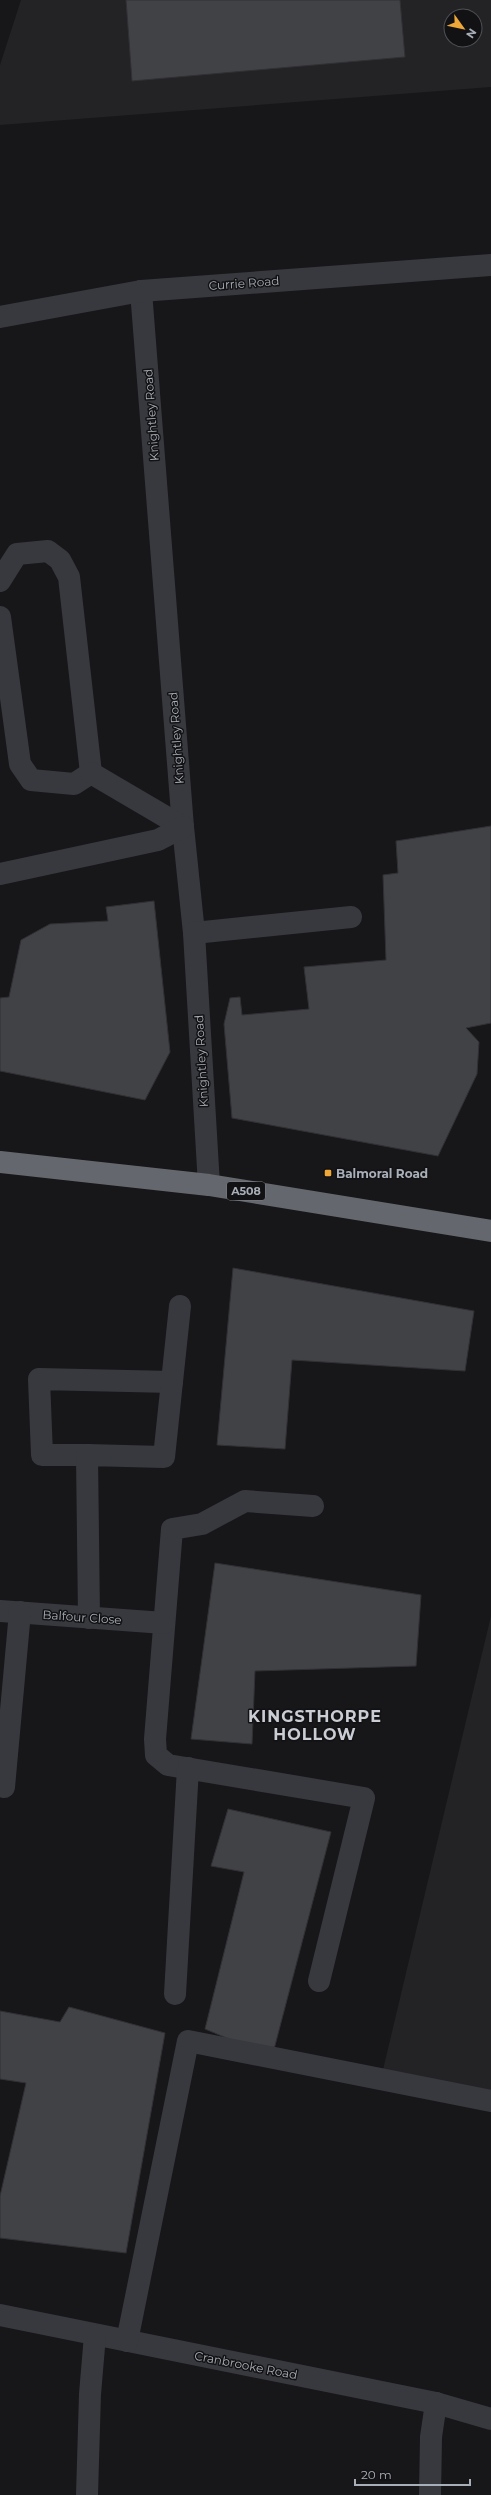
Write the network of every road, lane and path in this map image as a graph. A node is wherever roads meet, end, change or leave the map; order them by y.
1 (491, 265) edge
2 (141, 291) junction
3 (0, 317) edge
4 (0, 581) edge
5 (0, 617) edge
6 (91, 773) junction
7 (183, 827) junction
8 (0, 874) edge
9 (351, 917) dead end
10 (194, 933) junction
11 (0, 1162) edge
12 (209, 1185) junction
13 (491, 1231) edge
14 (180, 1306) dead end
15 (172, 1382) junction
16 (87, 1455) junction
17 (312, 1506) dead end
18 (10, 1611) edge
19 (89, 1618) junction
20 (164, 1622) junction
21 (188, 1768) junction
22 (4, 1787) dead end
23 (319, 1981) dead end
24 (175, 1994) dead end
25 (491, 2101) edge
26 (0, 2315) edge
27 (95, 2335) junction
28 (127, 2342) junction
29 (436, 2403) junction
30 (491, 2420) edge
31 (87, 2495) edge
32 (430, 2495) edge

1 - 2 street, Currie Road
2 - 3 street, Currie Road
2 - 7 street, Knightley Road
4 - 6 street
5 - 6 street
6 - 7 street
7 - 8 street
7 - 10 street, Knightley Road
9 - 10 street
10 - 12 street, Knightley Road
11 - 12 highway, A508
12 - 13 highway, A508
14 - 15 street
15 - 16 street
15 - 16 street
16 - 19 street
17 - 20 street
18 - 19 street, Balfour Close
18 - 22 street
19 - 20 street, Balfour Close
20 - 21 street
21 - 23 street
21 - 24 street
25 - 28 street
26 - 27 street, Cranbrooke Road
27 - 28 street, Cranbrooke Road
27 - 31 street
28 - 29 street, Cranbrooke Road
29 - 30 street, Cranbrooke Road
29 - 32 street

